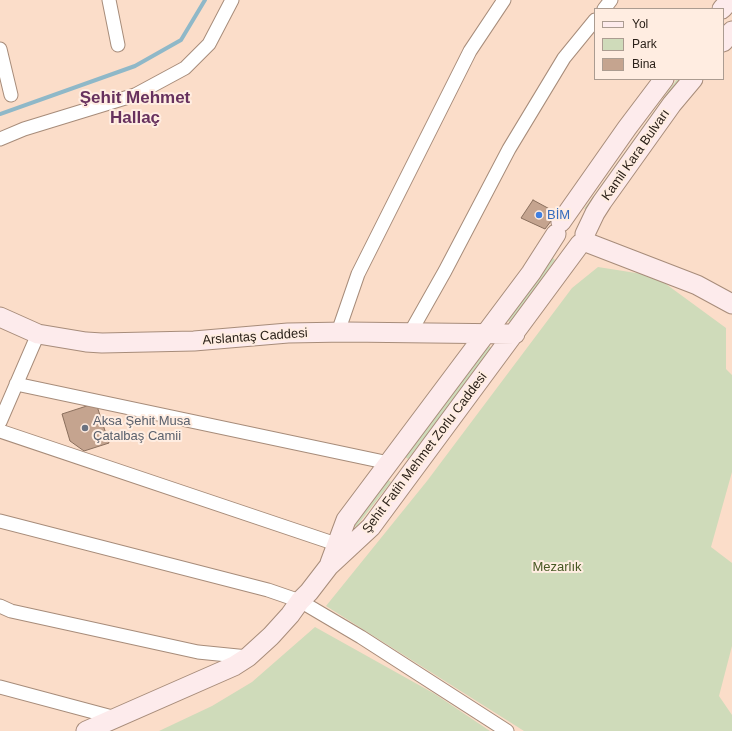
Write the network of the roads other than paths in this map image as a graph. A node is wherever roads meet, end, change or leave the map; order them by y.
1 (109, 0) edge
2 (232, 0) edge
3 (504, 0) edge
4 (611, 0) edge
5 (730, 0) edge
6 (605, 8) edge
7 (723, 8) edge
8 (594, 21) edge
9 (732, 31) edge
10 (724, 41) edge
11 (118, 45) dead end
12 (0, 49) edge
13 (663, 80) edge
14 (692, 80) edge
15 (11, 95) dead end
16 (0, 139) edge
17 (558, 228) junction
18 (582, 240) junction
19 (732, 304) edge
20 (0, 317) edge
21 (338, 332) junction
22 (410, 333) junction
23 (38, 334) junction
24 (485, 334) junction
25 (515, 334) junction
26 (16, 384) junction
27 (0, 422) edge
28 (0, 431) edge
29 (389, 463) junction
30 (0, 521) edge
31 (336, 544) junction
32 (329, 566) junction
33 (300, 601) junction
34 (0, 606) edge
35 (248, 657) junction
36 (0, 687) edge
37 (116, 718) junction
38 (86, 731) edge
39 (507, 731) edge

1 - 11 street
2 - 16 street
3 - 21 street
4 - 6 street
5 - 7 main road
8 - 22 street
9 - 10 main road
12 - 15 street
13 - 17 main road, Kamil Kara Bulvarı
14 - 18 main road, Kamil Kara Bulvarı
17 - 18 main road
17 - 24 main road, Kamil Kara Bulvarı
18 - 19 main road
18 - 25 main road, Kamil Kara Bulvarı
20 - 23 main road, Arslantaş Caddesi
21 - 22 main road, Arslantaş Caddesi
21 - 23 main road, Arslantaş Caddesi
22 - 24 main road, Arslantaş Caddesi
23 - 26 street
24 - 25 main road, Arslantaş Caddesi
24 - 29 main road, Şehit Fatih Mehmet Zorlu Caddesi
25 - 32 main road, Şehit Fatih Mehmet Zorlu Caddesi
26 - 27 street
26 - 29 street
28 - 31 street
29 - 31 main road, Şehit Fatih Mehmet Zorlu Caddesi
30 - 33 street
31 - 32 main road, Şehit Fatih Mehmet Zorlu Caddesi
32 - 33 main road, Şehit Fatih Mehmet Zorlu Caddesi
33 - 35 main road, Şehit Fatih Mehmet Zorlu Caddesi
33 - 39 street
34 - 35 street
35 - 37 main road, Şehit Fatih Mehmet Zorlu Caddesi
36 - 37 street
37 - 38 main road, Şehit Fatih Mehmet Zorlu Caddesi

